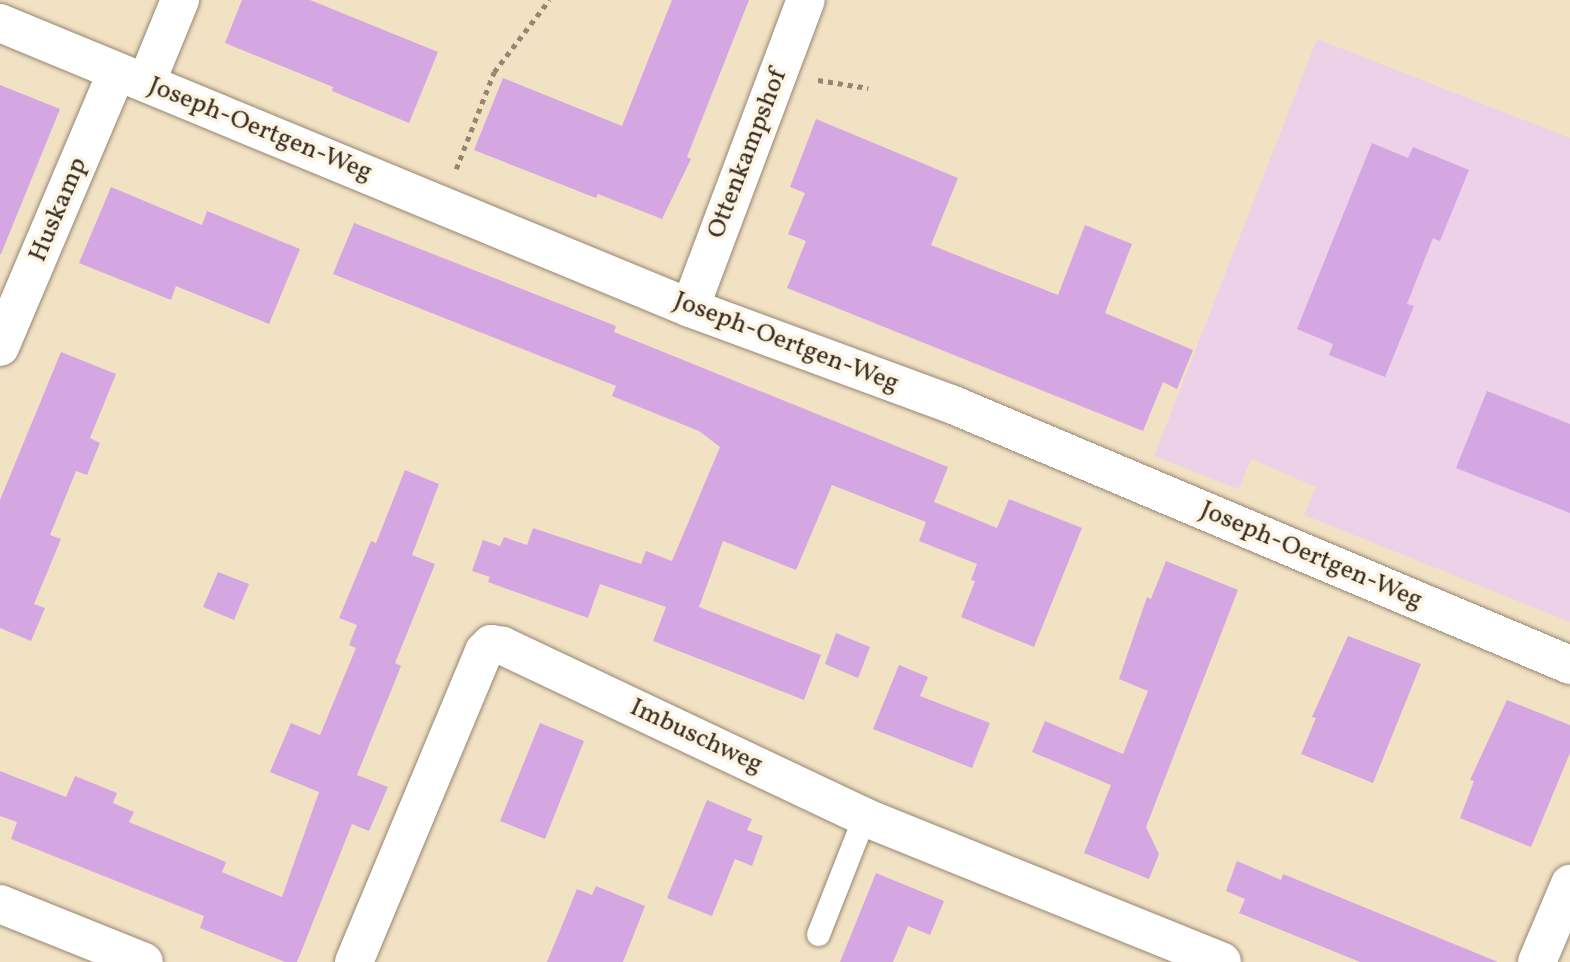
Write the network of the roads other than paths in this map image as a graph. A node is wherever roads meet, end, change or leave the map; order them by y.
1 (180, 0) edge
2 (806, 0) edge
3 (0, 23) edge
4 (132, 78) junction
5 (690, 308) junction
6 (0, 347) edge
7 (1570, 665) edge
8 (864, 817) junction
9 (1570, 884) edge
10 (0, 904) edge
11 (818, 934) dead end
12 (144, 962) edge
13 (354, 962) edge
14 (1222, 962) edge
15 (1537, 962) edge

1 - 4 street
2 - 5 street, Ottenkampshof
3 - 4 street, Joseph-Oertgen-Weg
4 - 5 street, Joseph-Oertgen-Weg
4 - 6 street, Huskamp
5 - 7 street, Joseph-Oertgen-Weg
8 - 11 lane
8 - 13 street, Imbuschweg
8 - 14 street, Imbuschweg
9 - 15 street
10 - 12 street

